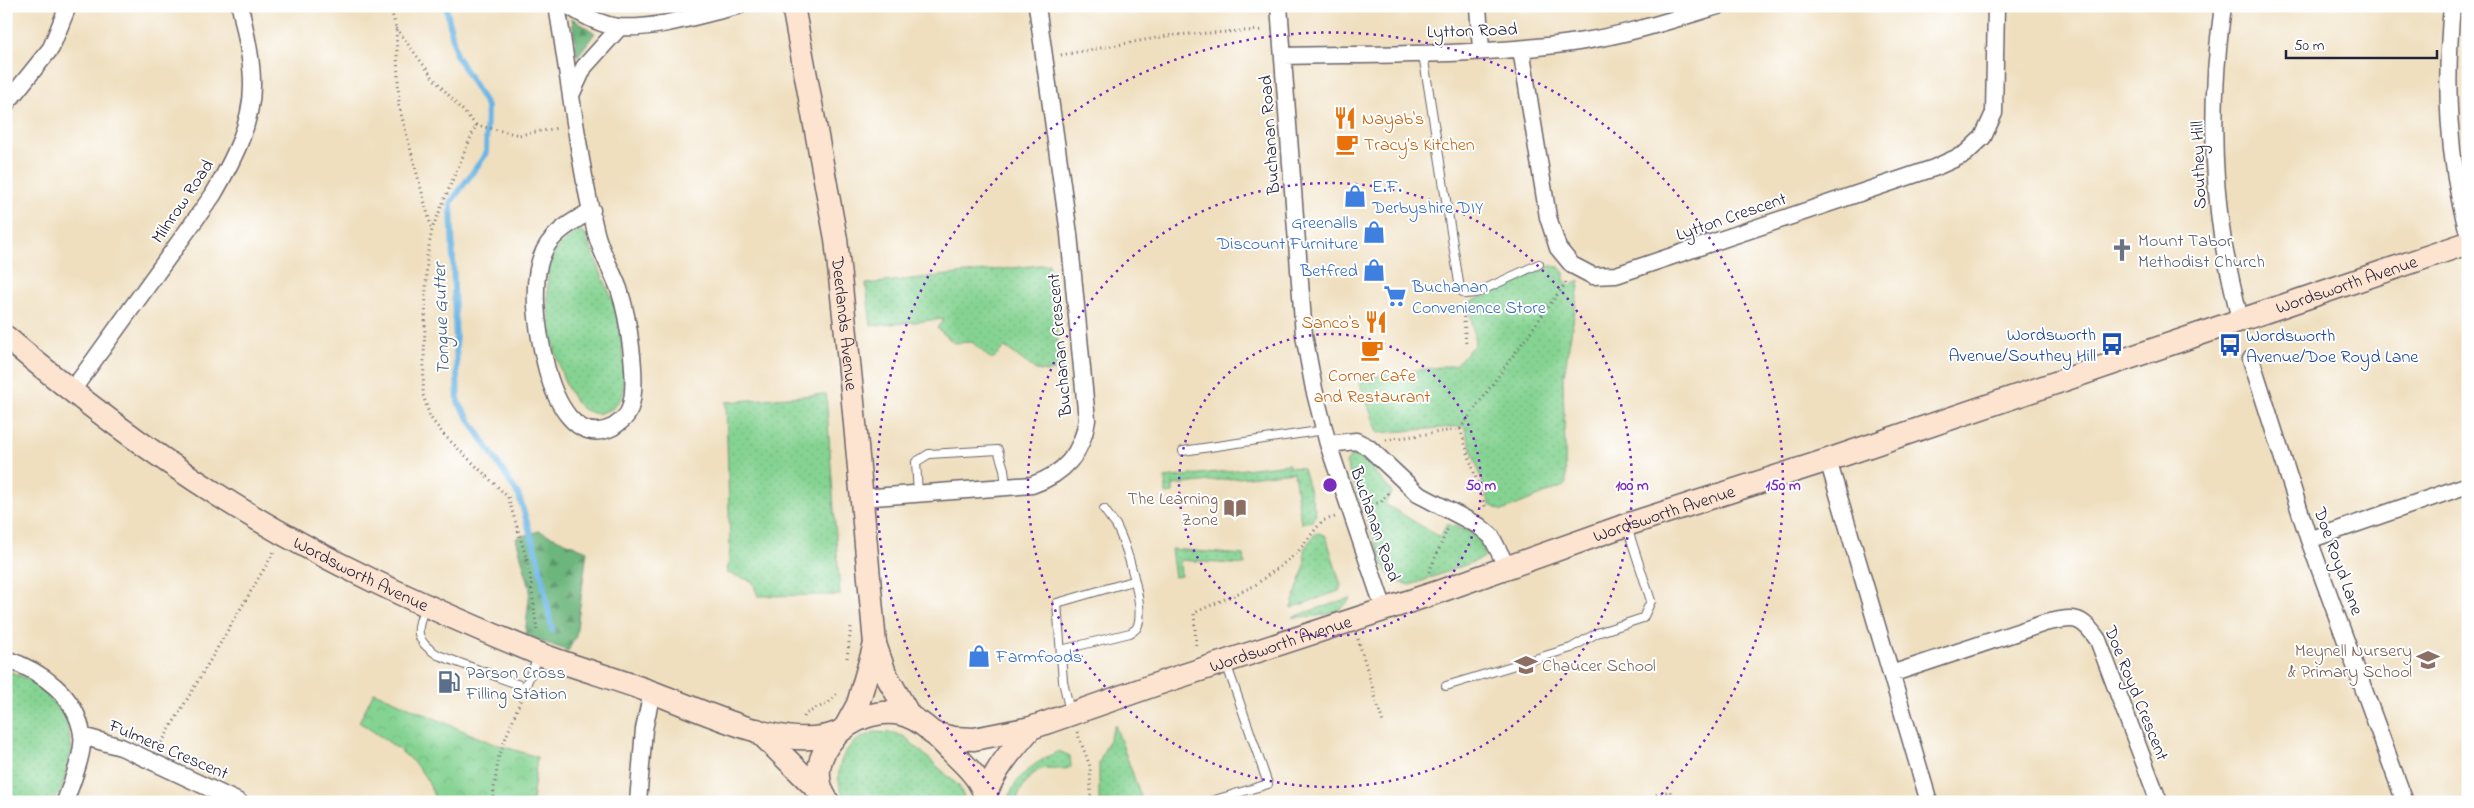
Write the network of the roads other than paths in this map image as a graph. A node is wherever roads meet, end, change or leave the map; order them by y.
1 (68, 6) edge
2 (240, 6) edge
3 (557, 6) edge
4 (569, 6) edge
5 (738, 6) edge
6 (793, 6) edge
7 (1037, 6) edge
8 (1279, 6) edge
9 (1478, 6) edge
10 (1718, 6) edge
11 (1996, 6) edge
12 (2223, 6) edge
13 (2452, 6) edge
14 (620, 27) junction
15 (1521, 49) junction
16 (1482, 50) junction
17 (1423, 52) junction
18 (1283, 56) junction
19 (572, 94) junction
20 (6, 104) edge
21 (592, 210) junction
22 (2468, 233) edge
23 (2468, 243) edge
24 (1539, 264) dead end
25 (2240, 320) junction
26 (6, 337) edge
27 (2251, 359) dead end
28 (71, 392) junction
29 (1326, 437) junction
30 (1184, 451) dead end
31 (1828, 460) junction
32 (2468, 485) edge
33 (1006, 488) junction
34 (918, 494) junction
35 (861, 498) junction
36 (1104, 509) dead end
37 (1626, 525) junction
38 (2310, 540) junction
39 (1507, 568) junction
40 (1133, 581) junction
41 (426, 604) junction
42 (1384, 609) junction
43 (875, 644) junction
44 (1061, 650) junction
45 (539, 654) junction
46 (6, 659) edge
47 (1226, 662) junction
48 (1891, 674) junction
49 (1446, 686) dead end
50 (652, 692) junction
51 (1071, 714) junction
52 (910, 717) junction
53 (1031, 728) junction
54 (757, 730) junction
55 (841, 730) junction
56 (932, 733) junction
57 (82, 736) junction
58 (985, 799) edge
59 (827, 800) edge
60 (65, 802) edge
61 (239, 802) edge
62 (638, 802) edge
63 (1208, 802) edge
64 (1929, 802) edge
65 (2159, 802) edge
66 (2405, 802) edge

1 - 20 street
2 - 28 street, Milnrow Road
3 - 19 street
4 - 14 street
5 - 14 street
6 - 35 street, Deerlands Avenue
7 - 33 street, Buchanan Crescent
8 - 18 street, Buchanan Road
9 - 16 street
10 - 15 street, Lytton Road
11 - 15 street, Lytton Crescent
12 - 25 street, Southey Hill
13 - 22 street
14 - 19 street
15 - 16 street, Lytton Road
16 - 17 street, Lytton Road
17 - 18 street, Lytton Road
17 - 24 lane
18 - 29 street, Buchanan Road
19 - 21 street
21 - 21 street
23 - 25 street, Wordsworth Avenue
25 - 31 street, Wordsworth Avenue
26 - 28 street, Wordsworth Avenue
27 - 38 street, Doe Royd Lane
28 - 41 street, Wordsworth Avenue
29 - 30 lane
29 - 39 street
29 - 42 street, Buchanan Road
31 - 37 street, Wordsworth Avenue
31 - 48 street
32 - 38 street
33 - 34 street, Buchanan Crescent
33 - 34 lane
34 - 35 street, Buchanan Crescent
35 - 43 street, Deerlands Avenue
36 - 40 lane
37 - 39 street, Wordsworth Avenue
37 - 49 lane
38 - 66 street, Doe Royd Lane
39 - 42 street, Wordsworth Avenue
40 - 44 lane
40 - 44 lane
41 - 45 street, Wordsworth Avenue
41 - 45 lane
42 - 47 street, Wordsworth Avenue
43 - 52 street, Deerlands Avenue
43 - 55 street, Deerlands Avenue
44 - 51 lane
45 - 50 street, Wordsworth Avenue
46 - 57 street, Fulmere Crescent
47 - 51 street, Wordsworth Avenue
47 - 63 lane
48 - 64 street
48 - 65 street, Doe Royd Crescent
50 - 54 street, Wordsworth Avenue
50 - 62 street
51 - 53 street, Wordsworth Avenue
52 - 55 street
52 - 56 street
53 - 56 street, Wordsworth Avenue
53 - 58 street, Wordsworth Avenue
54 - 55 street, Wordsworth Avenue
54 - 59 street, Wordsworth Avenue
55 - 59 street, Deerlands Avenue
56 - 58 street
57 - 60 street, Fulmere Crescent
57 - 61 street, Fulmere Crescent

